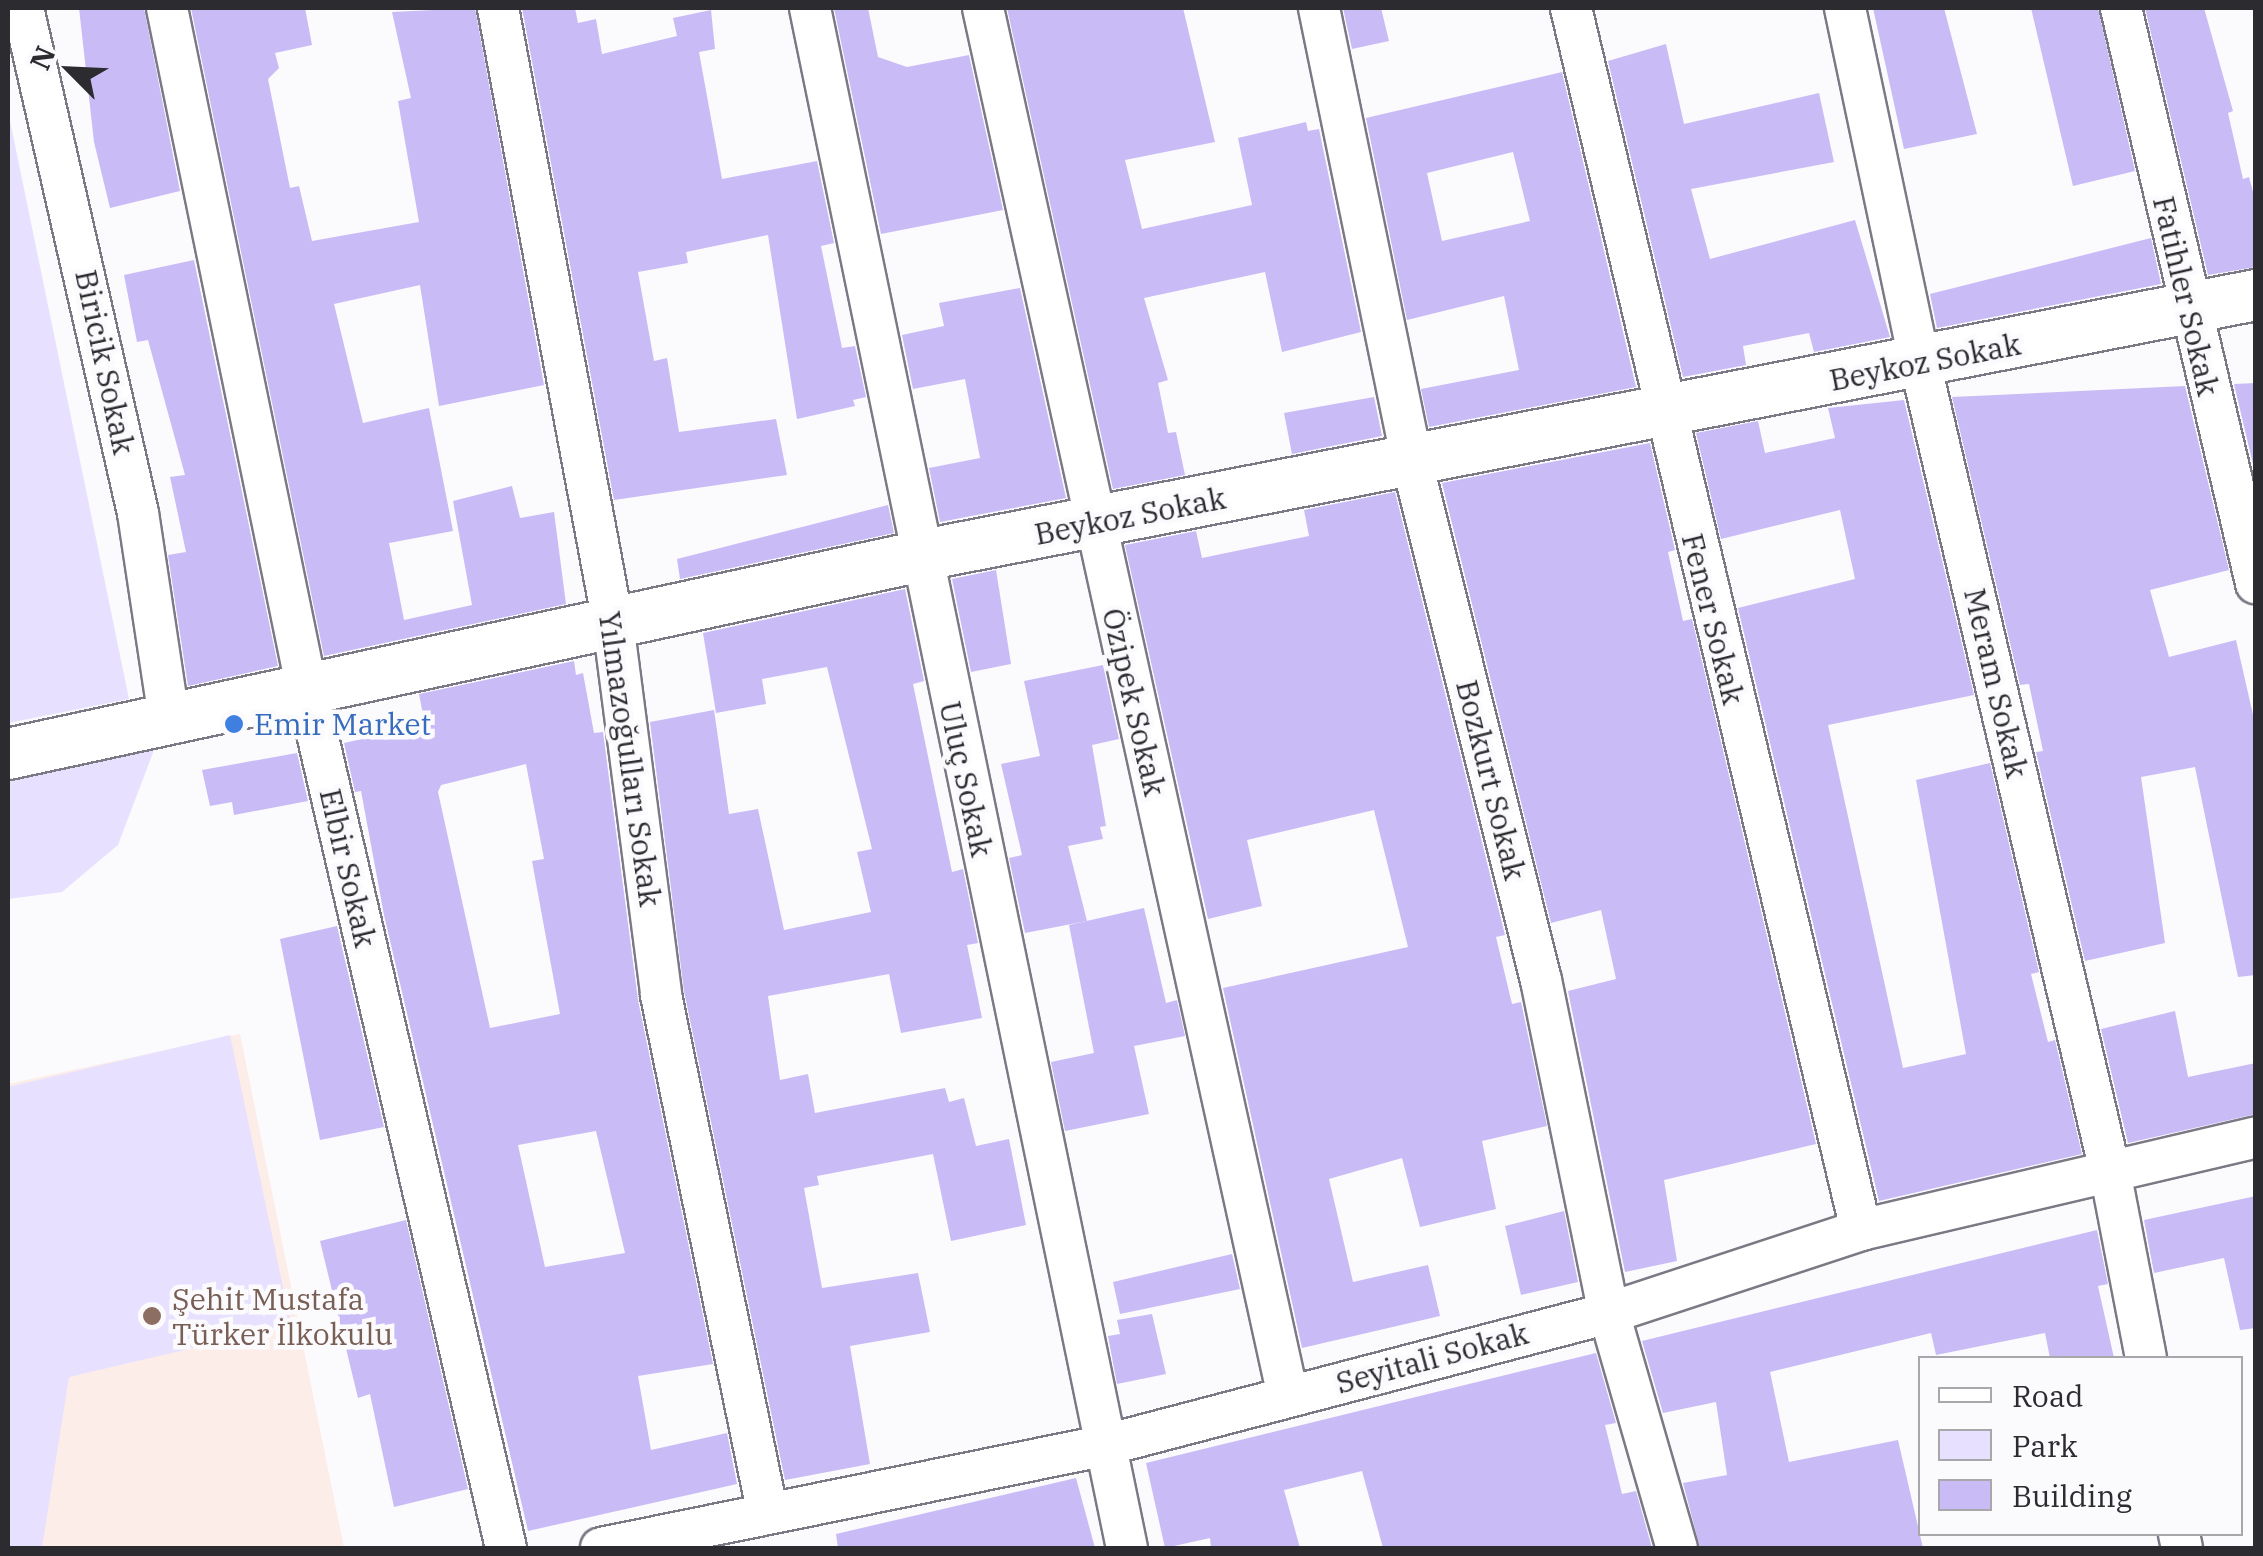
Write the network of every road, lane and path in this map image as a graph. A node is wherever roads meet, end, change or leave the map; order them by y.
1 (24, 8) edge
2 (166, 8) edge
3 (498, 8) edge
4 (810, 8) edge
5 (983, 8) edge
6 (1319, 8) edge
7 (1571, 8) edge
8 (1845, 8) edge
9 (2121, 8) edge
10 (2256, 296) edge
11 (2187, 309) junction
12 (1920, 363) junction
13 (1663, 414) junction
14 (1412, 462) junction
15 (1094, 523) junction
16 (922, 556) junction
17 (2256, 583) edge
18 (613, 623) junction
19 (307, 690) junction
20 (170, 719) junction
21 (8, 754) edge
22 (2256, 1137) edge
23 (2110, 1171) junction
24 (1861, 1230) junction
25 (1608, 1313) junction
26 (2146, 1356) edge
27 (1288, 1396) junction
28 (1102, 1446) junction
29 (767, 1510) junction
30 (506, 1548) edge
31 (601, 1548) edge
32 (1128, 1548) edge
33 (1677, 1548) edge

1 - 20 street, Biricik Sokak
2 - 19 street, Elbir Sokak
3 - 18 street, Yılmazoğulları Sokak
4 - 16 street, Uluç Sokak
5 - 15 street, Özipek Sokak
6 - 14 street, Bozkurt Sokak
7 - 13 street, Fener Sokak
8 - 12 street, Meram Sokak
9 - 11 street, Fatihler Sokak
10 - 11 street, Beykoz Sokak
11 - 12 street, Beykoz Sokak
11 - 17 street, Fatihler Sokak
12 - 13 street, Beykoz Sokak
12 - 23 street, Meram Sokak
13 - 14 street, Beykoz Sokak
13 - 24 street, Fener Sokak
14 - 15 street, Beykoz Sokak
14 - 25 street, Bozkurt Sokak
15 - 16 street, Beykoz Sokak
15 - 27 street, Özipek Sokak
16 - 18 street, Beykoz Sokak
16 - 28 street, Uluç Sokak
18 - 19 street, Beykoz Sokak
18 - 29 street, Yılmazoğulları Sokak
19 - 20 street, Beykoz Sokak
19 - 30 street, Elbir Sokak
20 - 21 street, Beykoz Sokak
22 - 23 street, Seyitali Sokak
23 - 24 street, Seyitali Sokak
23 - 26 street, Meram Sokak
24 - 25 street, Seyitali Sokak
25 - 27 street, Seyitali Sokak
25 - 33 street, Bozkurt Sokak
27 - 28 street, Seyitali Sokak
28 - 29 street, Seyitali Sokak
28 - 32 street, Uluç Sokak
29 - 31 street, Seyitali Sokak

